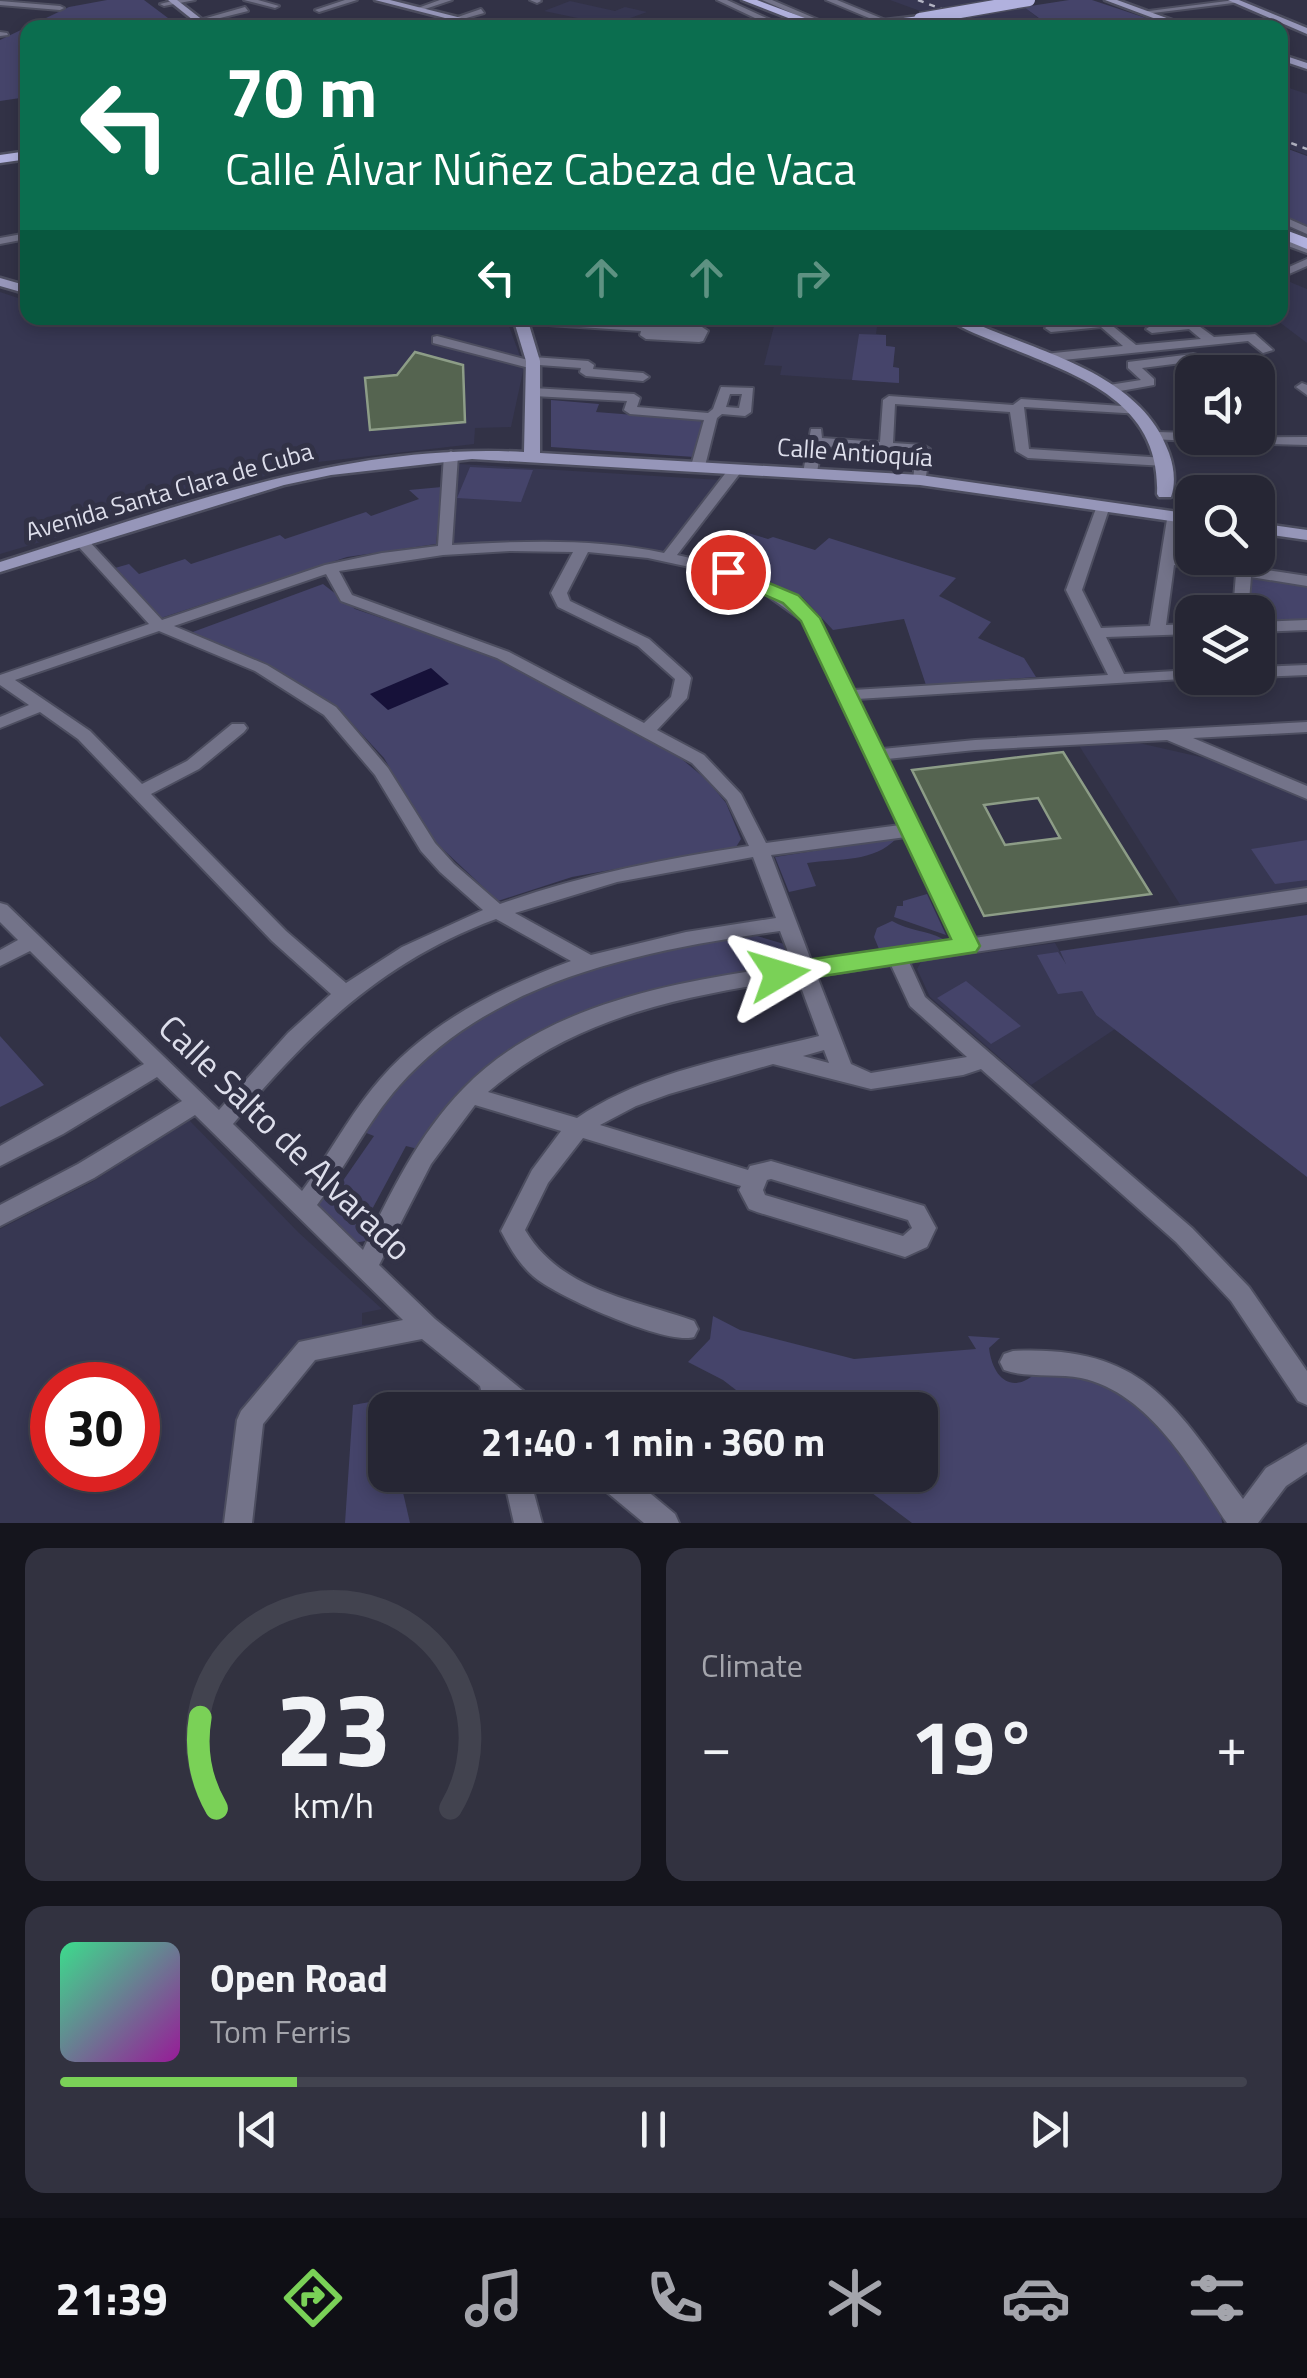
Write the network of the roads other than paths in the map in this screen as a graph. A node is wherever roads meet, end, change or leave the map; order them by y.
1 (22, 0) edge
2 (190, 0) edge
3 (353, 0) edge
4 (384, 0) edge
5 (448, 0) edge
6 (721, 0) edge
7 (731, 0) edge
8 (766, 0) edge
9 (830, 0) edge
10 (1030, 0) edge
11 (1109, 0) edge
12 (1235, 1) edge
13 (168, 2) edge
14 (246, 4) edge
15 (3, 5) edge
16 (275, 6) dead end
17 (60, 8) dead end
18 (419, 9) junction
19 (744, 10) edge
20 (480, 11) dead end
21 (1145, 12) junction
22 (347, 16) dead end
23 (253, 18) dead end
24 (459, 18) junction
25 (195, 20) edge
26 (212, 20) edge
27 (246, 20) edge
28 (466, 20) edge
29 (770, 20) edge
30 (774, 20) edge
31 (794, 20) edge
32 (813, 20) edge
33 (875, 20) edge
34 (920, 20) edge
35 (1168, 20) edge
36 (1281, 20) edge
37 (523, 325) edge
38 (619, 325) edge
39 (970, 325) edge
40 (1083, 325) edge
41 (1106, 325) edge
42 (648, 328) dead end
43 (1051, 328) dead end
44 (1152, 329) dead end
45 (437, 340) dead end
46 (1211, 340) junction
47 (1134, 349) junction
48 (1267, 350) dead end
49 (1044, 358) junction
50 (1175, 360) edge
51 (533, 363) junction
52 (1109, 389) junction
53 (533, 392) junction
54 (634, 398) junction
55 (1016, 409) junction
56 (1136, 411) junction
57 (1156, 436) junction
58 (1175, 437) edge
59 (1275, 441) edge
60 (1307, 442) edge
61 (886, 446) junction
62 (451, 456) junction
63 (532, 457) junction
64 (1165, 462) junction
65 (698, 466) junction
66 (736, 469) junction
67 (810, 473) junction
68 (920, 480) junction
69 (1165, 494) junction
70 (1175, 503) edge
71 (1103, 506) junction
72 (1123, 508) junction
73 (1173, 516) joint
74 (1275, 530) edge
75 (1307, 535) edge
76 (82, 542) junction
77 (445, 548) junction
78 (582, 549) junction
79 (668, 557) junction
80 (1167, 560) junction
81 (1175, 561) edge
82 (0, 567) edge
83 (330, 568) junction
84 (1269, 575) edge
85 (1307, 581) edge
86 (158, 625) junction
87 (1307, 625) edge
88 (1275, 626) edge
89 (1175, 630) edge
90 (1157, 631) junction
91 (1095, 633) junction
92 (1307, 670) edge
93 (1275, 671) edge
94 (1175, 676) edge
95 (1118, 678) junction
96 (1, 679) edge
97 (848, 695) junction
98 (40, 706) junction
99 (0, 724) edge
100 (1307, 727) edge
101 (238, 728) dead end
102 (646, 731) junction
103 (1168, 734) junction
104 (877, 755) junction
105 (140, 792) junction
106 (1307, 794) edge
107 (912, 830) junction
108 (760, 850) junction
109 (1307, 894) edge
110 (0, 910) edge
111 (496, 910) junction
112 (788, 923) junction
113 (32, 942) junction
114 (967, 946) junction
115 (897, 957) junction
116 (0, 959) edge
117 (586, 961) junction
118 (803, 970) junction
119 (345, 994) junction
120 (830, 1041) junction
121 (775, 1056) junction
122 (984, 1060) junction
123 (157, 1066) junction
124 (858, 1080) junction
125 (470, 1096) junction
126 (195, 1104) junction
127 (219, 1125) junction
128 (579, 1128) junction
129 (0, 1156) edge
130 (749, 1179) junction
131 (302, 1208) junction
132 (0, 1216) edge
133 (366, 1268) junction
134 (426, 1327) junction
135 (685, 1329) dead end
136 (1014, 1362) dead end
137 (491, 1380) junction
138 (494, 1392) edge
139 (506, 1392) edge
140 (1307, 1393) edge
141 (1307, 1457) edge
142 (520, 1492) edge
143 (628, 1492) edge
144 (1242, 1522) edge
145 (238, 1523) edge
146 (528, 1523) edge
147 (665, 1523) edge

1 - 15 street
2 - 13 street
3 - 22 street
4 - 18 street
5 - 18 street
6 - 19 street
7 - 30 main road
8 - 32 street
9 - 33 street
10 - 34 main road, bridge
11 - 21 street
12 - 21 street
12 - 36 street
13 - 25 street
14 - 16 street
14 - 26 street
15 - 17 street
18 - 24 street
19 - 29 street
19 - 31 main road
20 - 24 street
21 - 35 street
23 - 27 street
24 - 28 street
37 - 51 street
38 - 42 street
39 - 49 street
40 - 43 street
41 - 47 street
44 - 46 street
45 - 51 street
46 - 47 street
46 - 48 street
47 - 49 street
49 - 52 street
50 - 52 street
51 - 53 street
51 - 54 street
52 - 56 street
53 - 54 street
53 - 63 street
54 - 65 street
55 - 56 street
55 - 61 street
55 - 64 street
56 - 57 street
57 - 58 street
57 - 64 street
59 - 60 street
61 - 67 street
61 - 68 street
62 - 63 street, Avenida Santa Clara de Cuba
62 - 76 street, Avenida Santa Clara de Cuba
62 - 77 street
63 - 65 street, Calle Antioquía
64 - 69 street
65 - 66 street, Calle Antioquía
66 - 67 street, Calle Antioquía
66 - 79 street
67 - 68 street, Calle Antioquía
68 - 71 street, Calle Antioquía
69 - 70 street
69 - 72 street
71 - 72 street, Calle Antioquía
71 - 91 street
72 - 73 street, Calle Antioquía
73 - 80 street
74 - 75 street
76 - 82 street, Avenida Santa Clara de Cuba
76 - 86 street
77 - 78 street
77 - 83 street
78 - 79 street
78 - 102 street
79 - 97 street
80 - 81 street
80 - 90 street
83 - 86 street
83 - 102 street
84 - 85 street
86 - 96 street
86 - 111 street
87 - 88 street
89 - 90 street
90 - 91 street
91 - 95 street
92 - 93 street
94 - 95 street
95 - 97 street
96 - 98 street
97 - 104 street
98 - 99 street
98 - 105 street
100 - 103 street
101 - 105 street
102 - 108 street
103 - 104 street
103 - 106 street
104 - 107 street
105 - 119 street
107 - 108 street
107 - 114 street
108 - 111 street
108 - 112 street
109 - 114 street
110 - 113 street, Calle Salto de Alvarado
111 - 117 street
111 - 119 street
112 - 117 street
112 - 118 street
113 - 116 street
113 - 123 street, Calle Salto de Alvarado
114 - 115 street
115 - 118 street
115 - 122 street
117 - 131 street
118 - 120 street
118 - 125 street
119 - 127 street
120 - 121 street
120 - 124 street
121 - 124 street
121 - 128 street
122 - 124 street
122 - 140 street
123 - 126 street, Calle Salto de Alvarado
123 - 129 street
125 - 128 street
125 - 133 street
126 - 127 street, Calle Salto de Alvarado
126 - 132 street
127 - 131 street, Calle Salto de Alvarado
128 - 130 street
128 - 135 street
130 - 130 street
131 - 133 street, Calle Salto de Alvarado
133 - 134 street, Calle Salto de Alvarado
134 - 137 street, Calle Salto de Alvarado
134 - 145 street
136 - 144 street
137 - 138 street
137 - 139 street, Calle Salto de Alvarado
141 - 144 street
142 - 146 street
143 - 147 street

